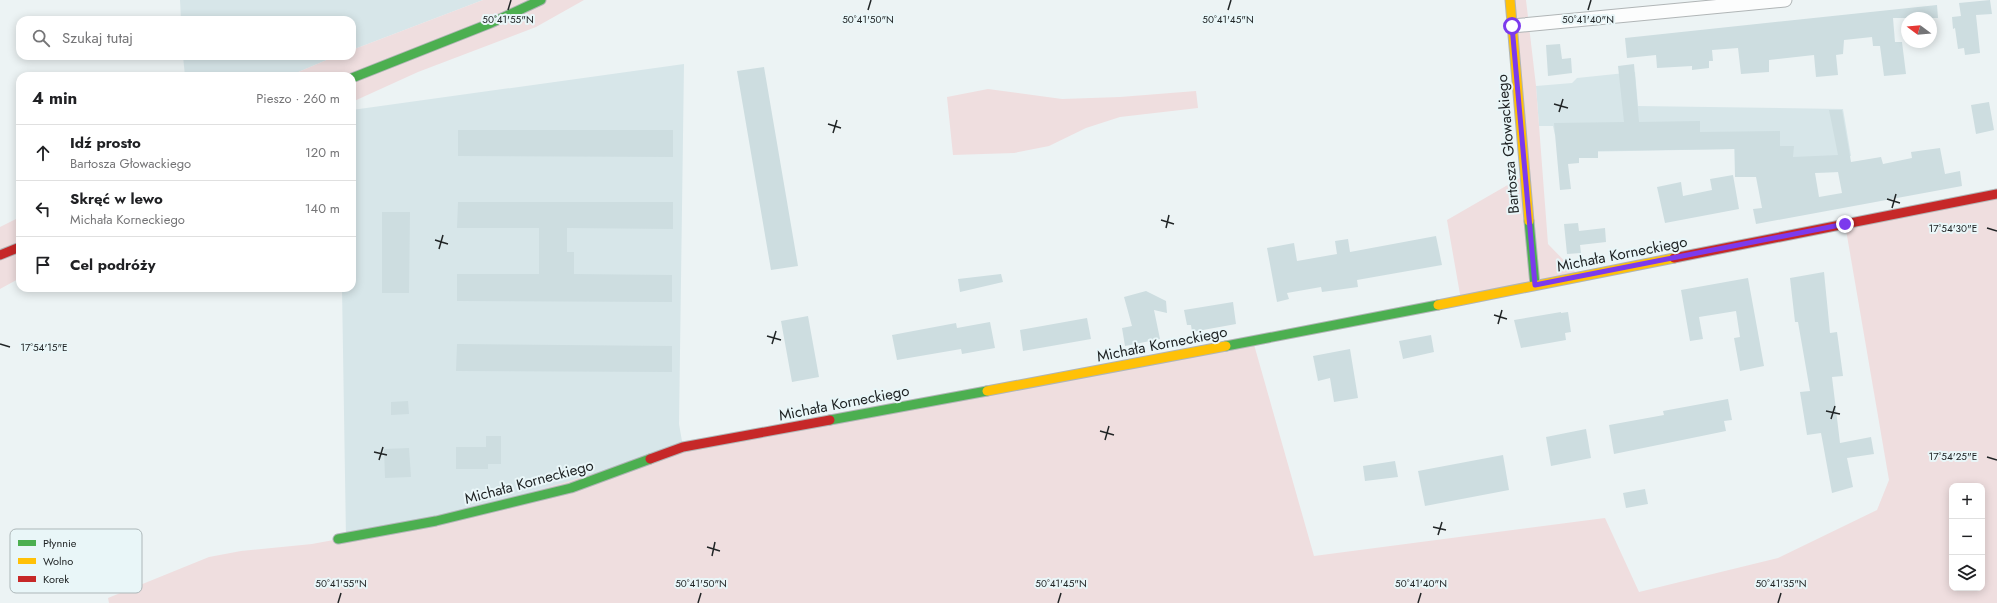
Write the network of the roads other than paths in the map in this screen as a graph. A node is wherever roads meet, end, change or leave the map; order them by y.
1 (541, 0) edge
2 (1510, 0) edge
3 (1785, 0) edge
4 (1512, 26) junction
5 (356, 76) edge
6 (1997, 194) edge
7 (16, 249) edge
8 (0, 255) edge
9 (1535, 285) junction
10 (338, 539) dead end

1 - 5 street
2 - 4 street, Bartosza Głowackiego
3 - 4 street
4 - 9 street, Bartosza Głowackiego
6 - 9 street, Michała Korneckiego
7 - 8 street
9 - 10 street, Michała Korneckiego

